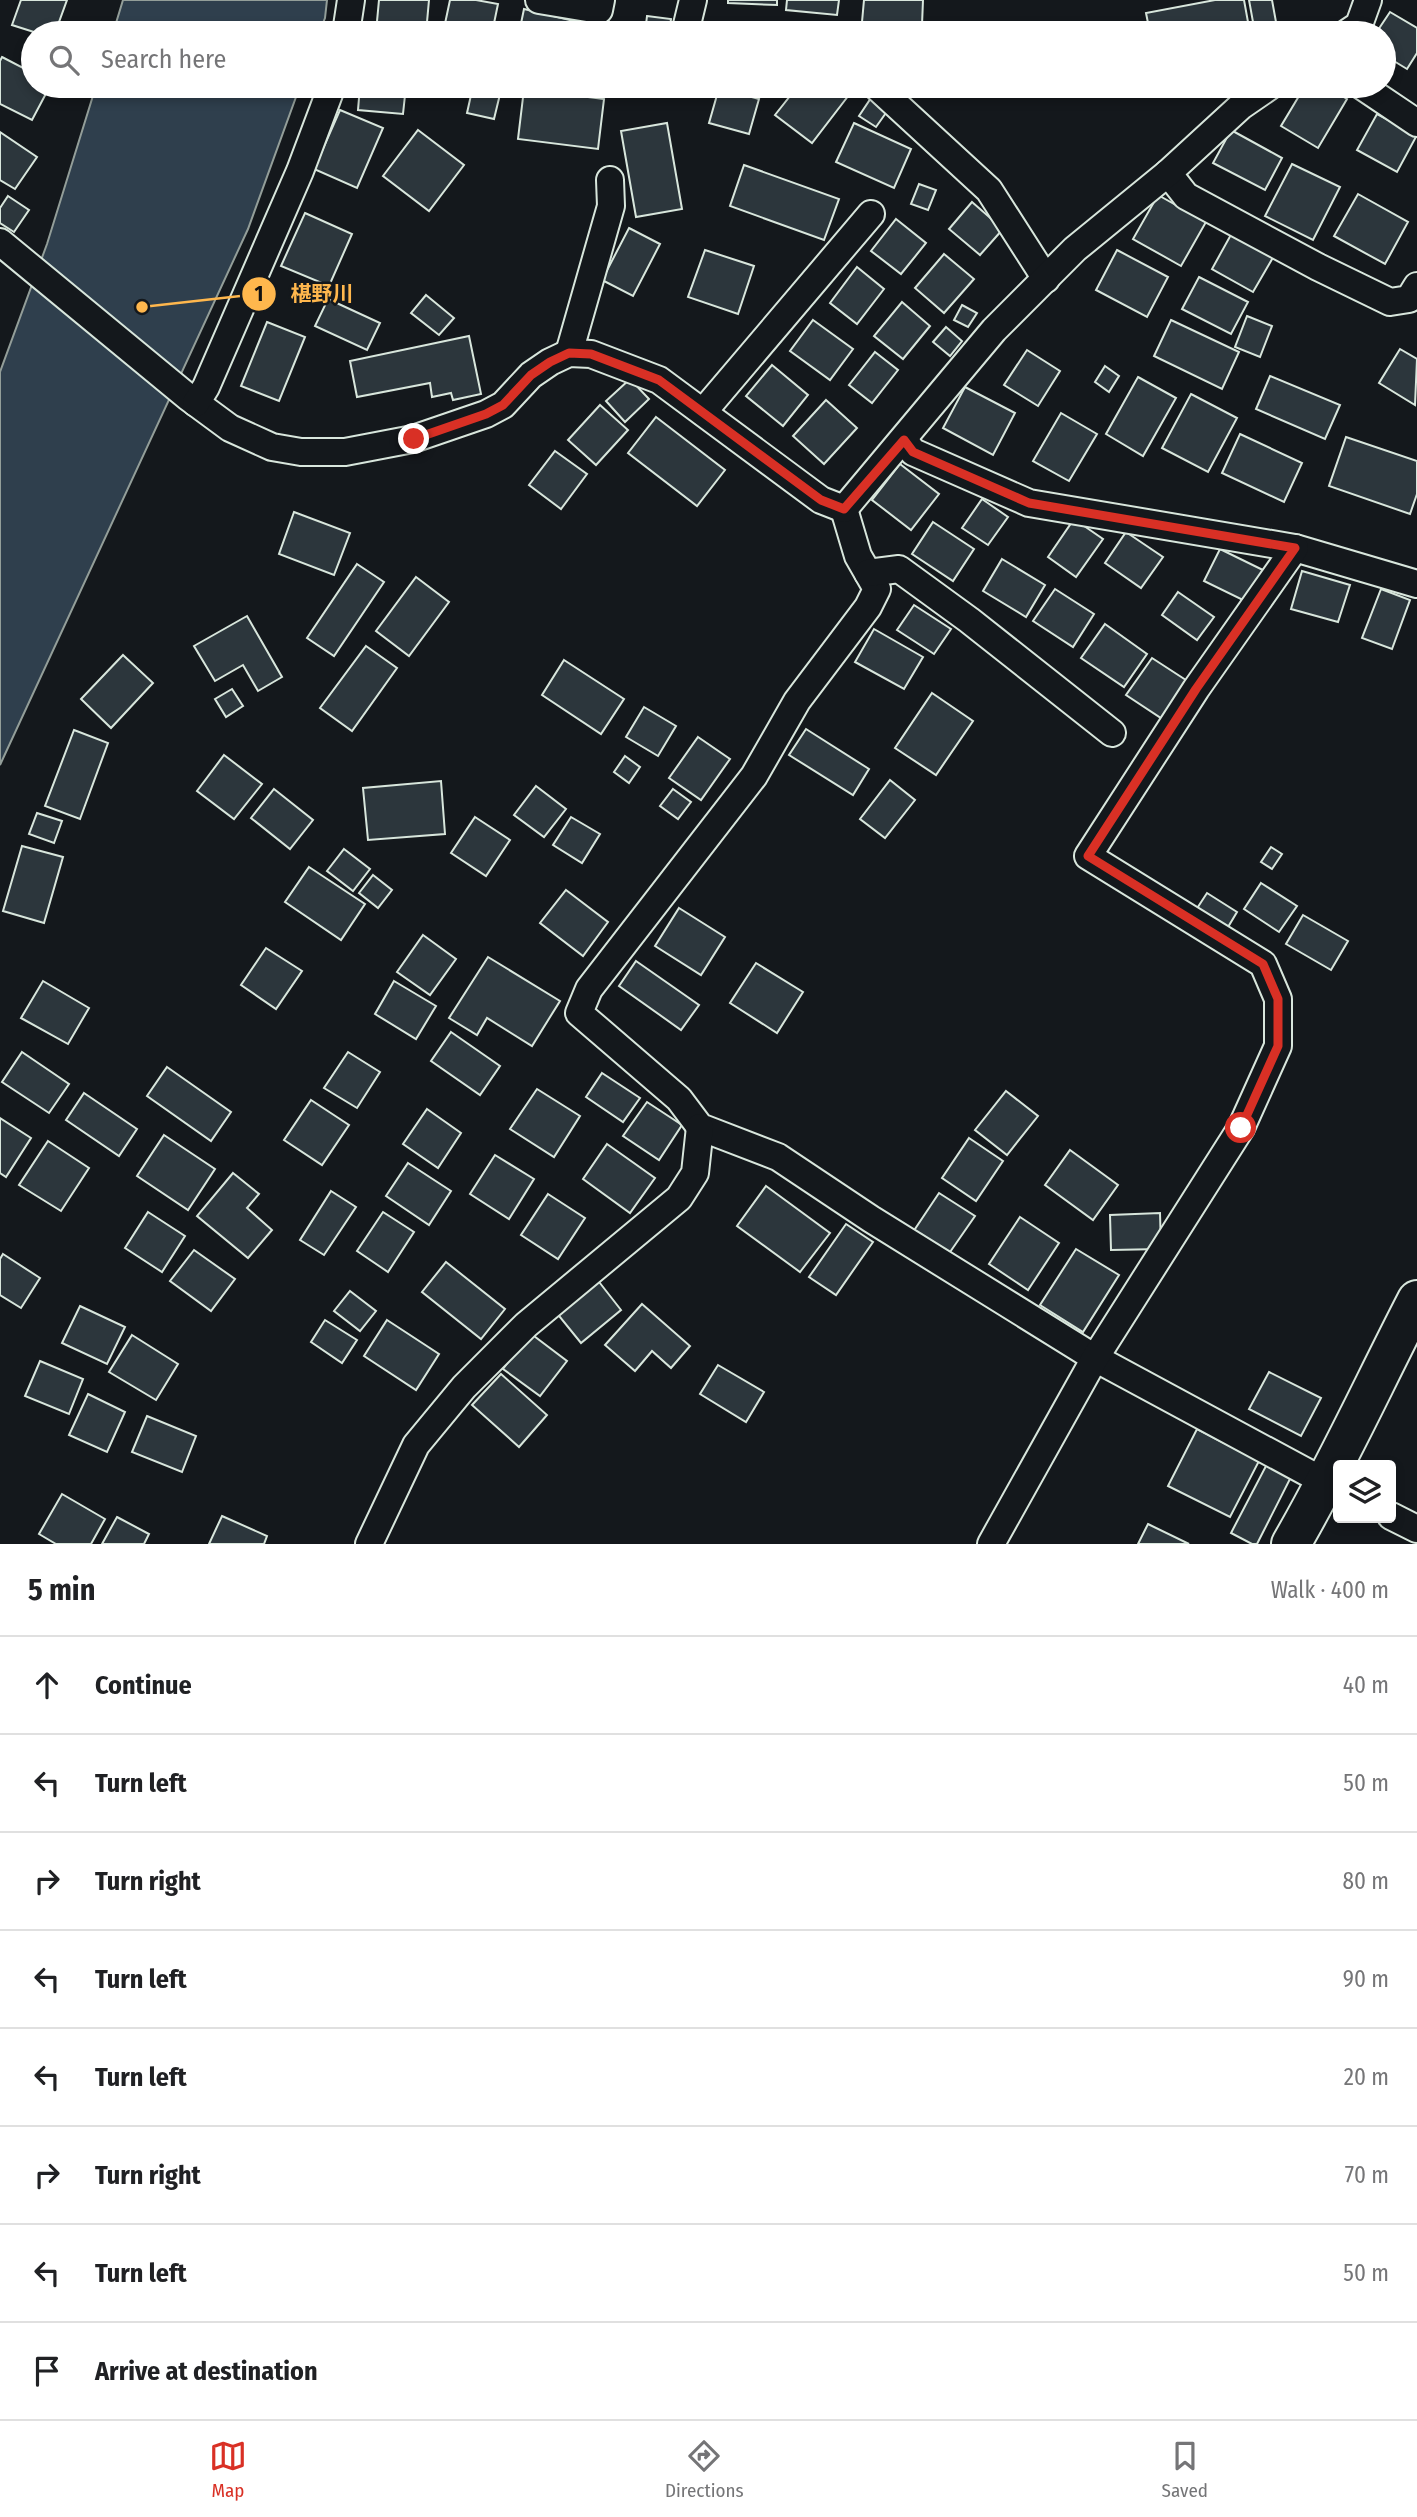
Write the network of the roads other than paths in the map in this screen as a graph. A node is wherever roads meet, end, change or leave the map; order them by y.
1 (351, 0) edge
2 (539, 0) edge
3 (601, 0) edge
4 (693, 0) edge
5 (1368, 0) edge
6 (348, 21) edge
7 (688, 21) edge
8 (1360, 21) edge
9 (327, 98) edge
10 (889, 98) edge
11 (1253, 98) edge
12 (1379, 98) edge
13 (1417, 124) edge
14 (1168, 173) junction
15 (610, 180) dead end
16 (871, 214) dead end
17 (0, 242) edge
18 (1046, 279) junction
19 (1417, 286) edge
20 (569, 353) junction
21 (192, 400) junction
22 (703, 412) junction
23 (904, 440) junction
24 (844, 509) junction
25 (1295, 548) junction
26 (868, 573) junction
27 (1417, 584) edge
28 (1112, 733) dead end
29 (700, 1127) junction
30 (1417, 1300) edge
31 (1095, 1358) junction
32 (1332, 1486) edge
33 (1396, 1518) edge
34 (1417, 1529) edge
35 (369, 1544) edge
36 (991, 1544) edge
37 (1291, 1544) edge

1 - 6 street
2 - 3 street
4 - 7 street
5 - 8 street
9 - 21 street
10 - 18 street
11 - 14 street
12 - 13 street
14 - 18 street
14 - 19 street
15 - 20 street
16 - 22 street
17 - 21 street
18 - 23 street
20 - 21 street
20 - 22 street
22 - 24 street
23 - 24 street
23 - 25 street
24 - 26 street
25 - 27 street
25 - 31 street
26 - 28 street
26 - 29 street
29 - 31 street
29 - 35 street
30 - 32 main road
31 - 32 street
31 - 36 street
32 - 37 main road
33 - 34 street

